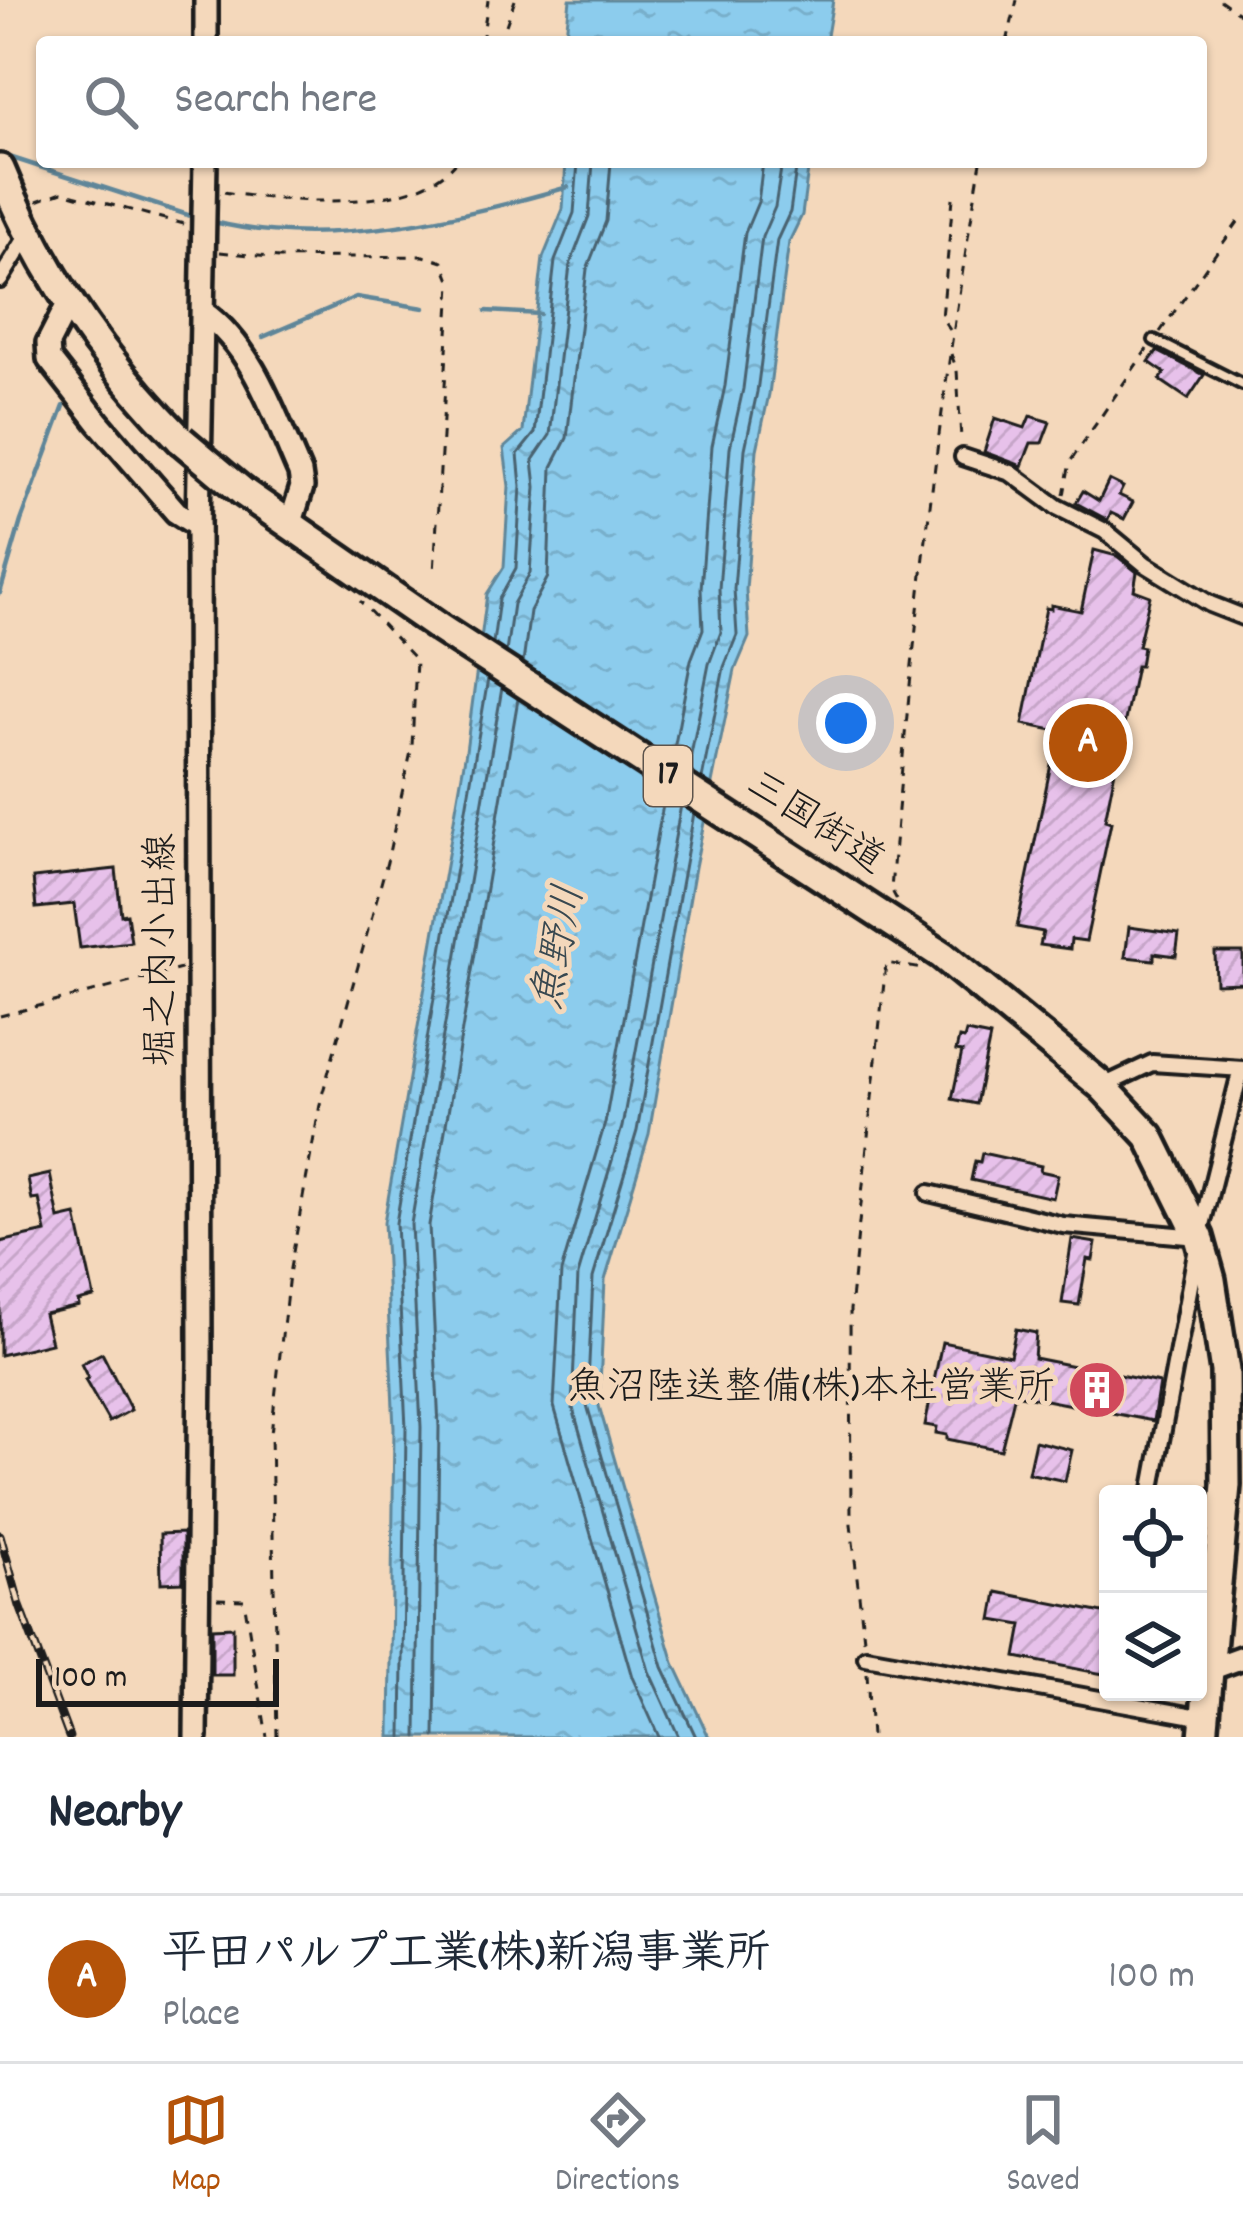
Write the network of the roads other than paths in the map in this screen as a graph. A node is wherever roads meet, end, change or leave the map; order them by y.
1 (206, 0) edge
2 (206, 36) edge
3 (205, 168) edge
4 (13, 198) edge
5 (0, 280) edge
6 (69, 302) junction
7 (203, 312) junction
8 (1154, 340) road end
9 (1243, 385) edge
10 (963, 457) road end
11 (291, 522) junction
12 (198, 526) junction
13 (1243, 617) edge
14 (1242, 1065) edge
15 (1102, 1086) junction
16 (928, 1193) dead end
17 (1199, 1238) junction
18 (1153, 1485) edge
19 (866, 1657) road end
20 (1243, 1657) edge
21 (1210, 1669) junction
22 (1099, 1695) edge
23 (1123, 1701) edge
24 (1204, 1727) edge
25 (196, 1737) edge

1 - 2 main road
3 - 7 main road, 堀之内小出線
4 - 5 street
4 - 6 highway, 三国街道 / 17
6 - 11 highway, 三国街道 / 17, bridge
6 - 12 main road
7 - 11 main road
7 - 12 main road, 堀之内小出線
8 - 9 lane
10 - 13 street
11 - 15 highway, 三国街道 / 17
12 - 25 main road, 堀之内小出線
14 - 15 street
14 - 17 street
15 - 17 highway, 三国街道 / 17
16 - 17 street
17 - 18 street
17 - 21 highway, 三国街道 / 17
19 - 22 street
20 - 21 main road
21 - 24 highway, 三国街道 / 17
23 - 24 street

